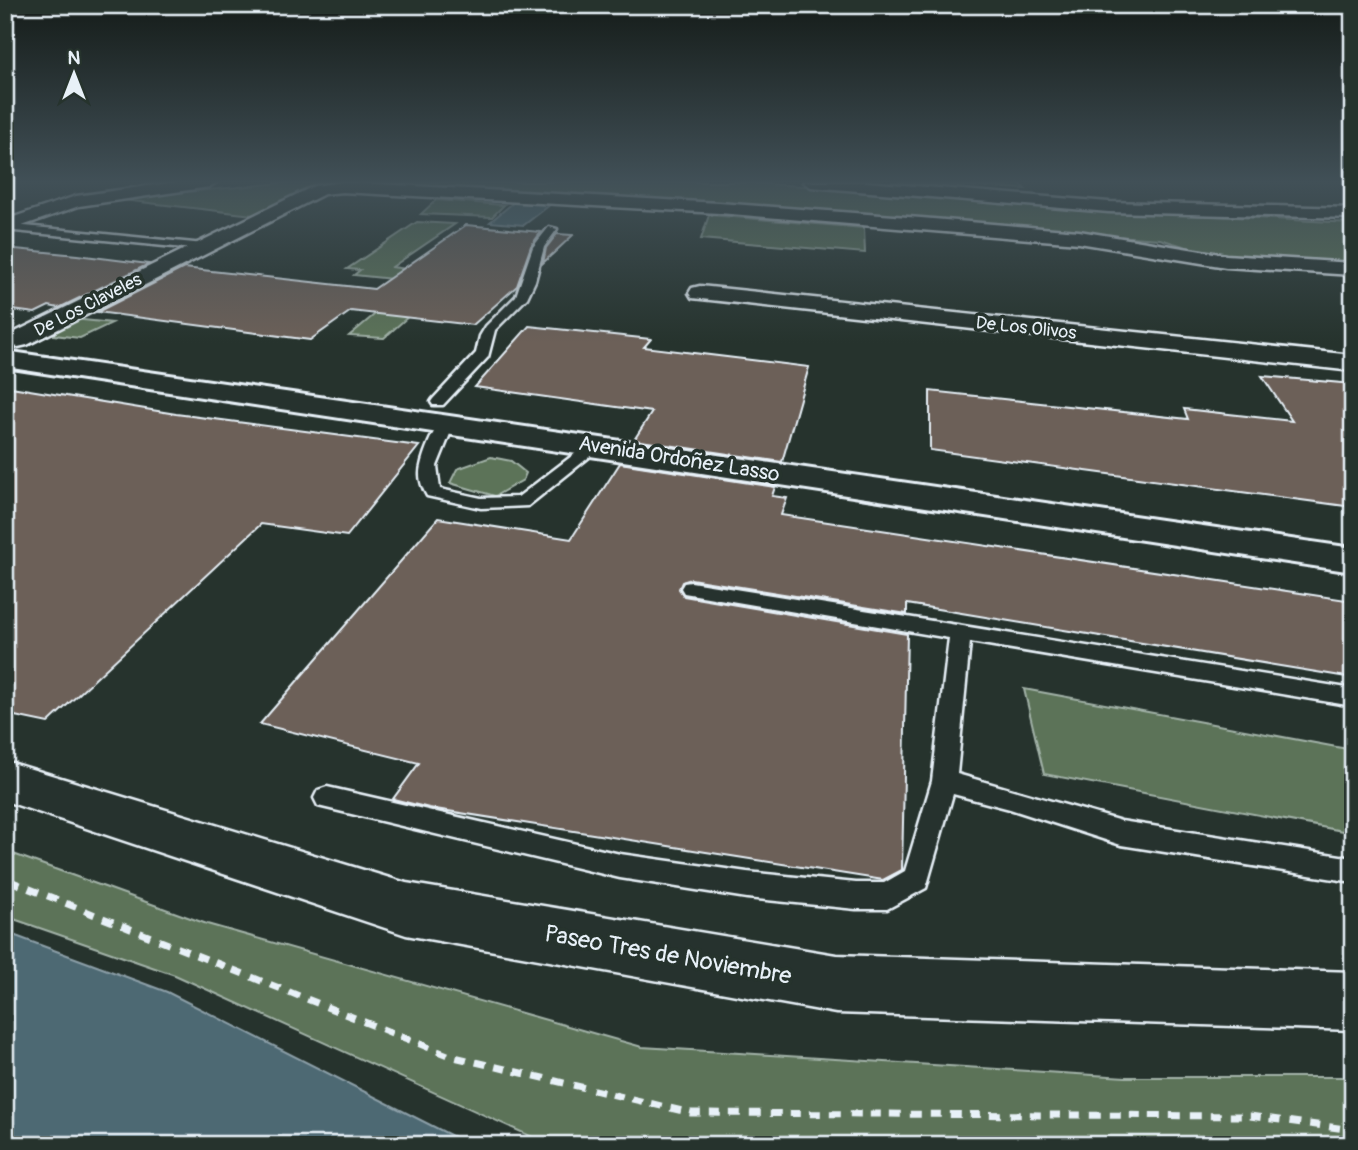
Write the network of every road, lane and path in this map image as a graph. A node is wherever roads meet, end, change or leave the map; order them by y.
1 (91, 236) edge
2 (227, 236) edge
3 (546, 236) edge
4 (1063, 236) edge
5 (204, 247) junction
6 (1353, 269) edge
7 (700, 293) dead end
8 (10, 346) edge
9 (1353, 363) edge
10 (442, 413) junction
11 (595, 446) junction
12 (1353, 538) edge
13 (1353, 560) edge
14 (691, 588) dead end
15 (960, 633) junction
16 (1353, 698) edge
17 (5, 781) edge
18 (944, 781) junction
19 (327, 798) dead end
20 (1353, 870) edge
21 (5, 879) edge
22 (1353, 1001) edge
23 (1353, 1130) edge

1 - 5 lane
2 - 5 street, De Los Claveles
3 - 10 lane
4 - 6 street, De Los Claveles
5 - 8 street, De Los Claveles
7 - 9 street, De Los Olivos
8 - 10 main road, Avenida Ordoñez Lasso
10 - 11 main road, Avenida Ordoñez Lasso
10 - 11 lane
10 - 12 main road, Avenida Ordoñez Lasso
11 - 13 main road, Avenida Ordoñez Lasso
14 - 15 lane
15 - 16 lane
15 - 18 lane
17 - 22 street, Paseo Tres de Noviembre
18 - 19 lane
18 - 20 lane
21 - 23 path

